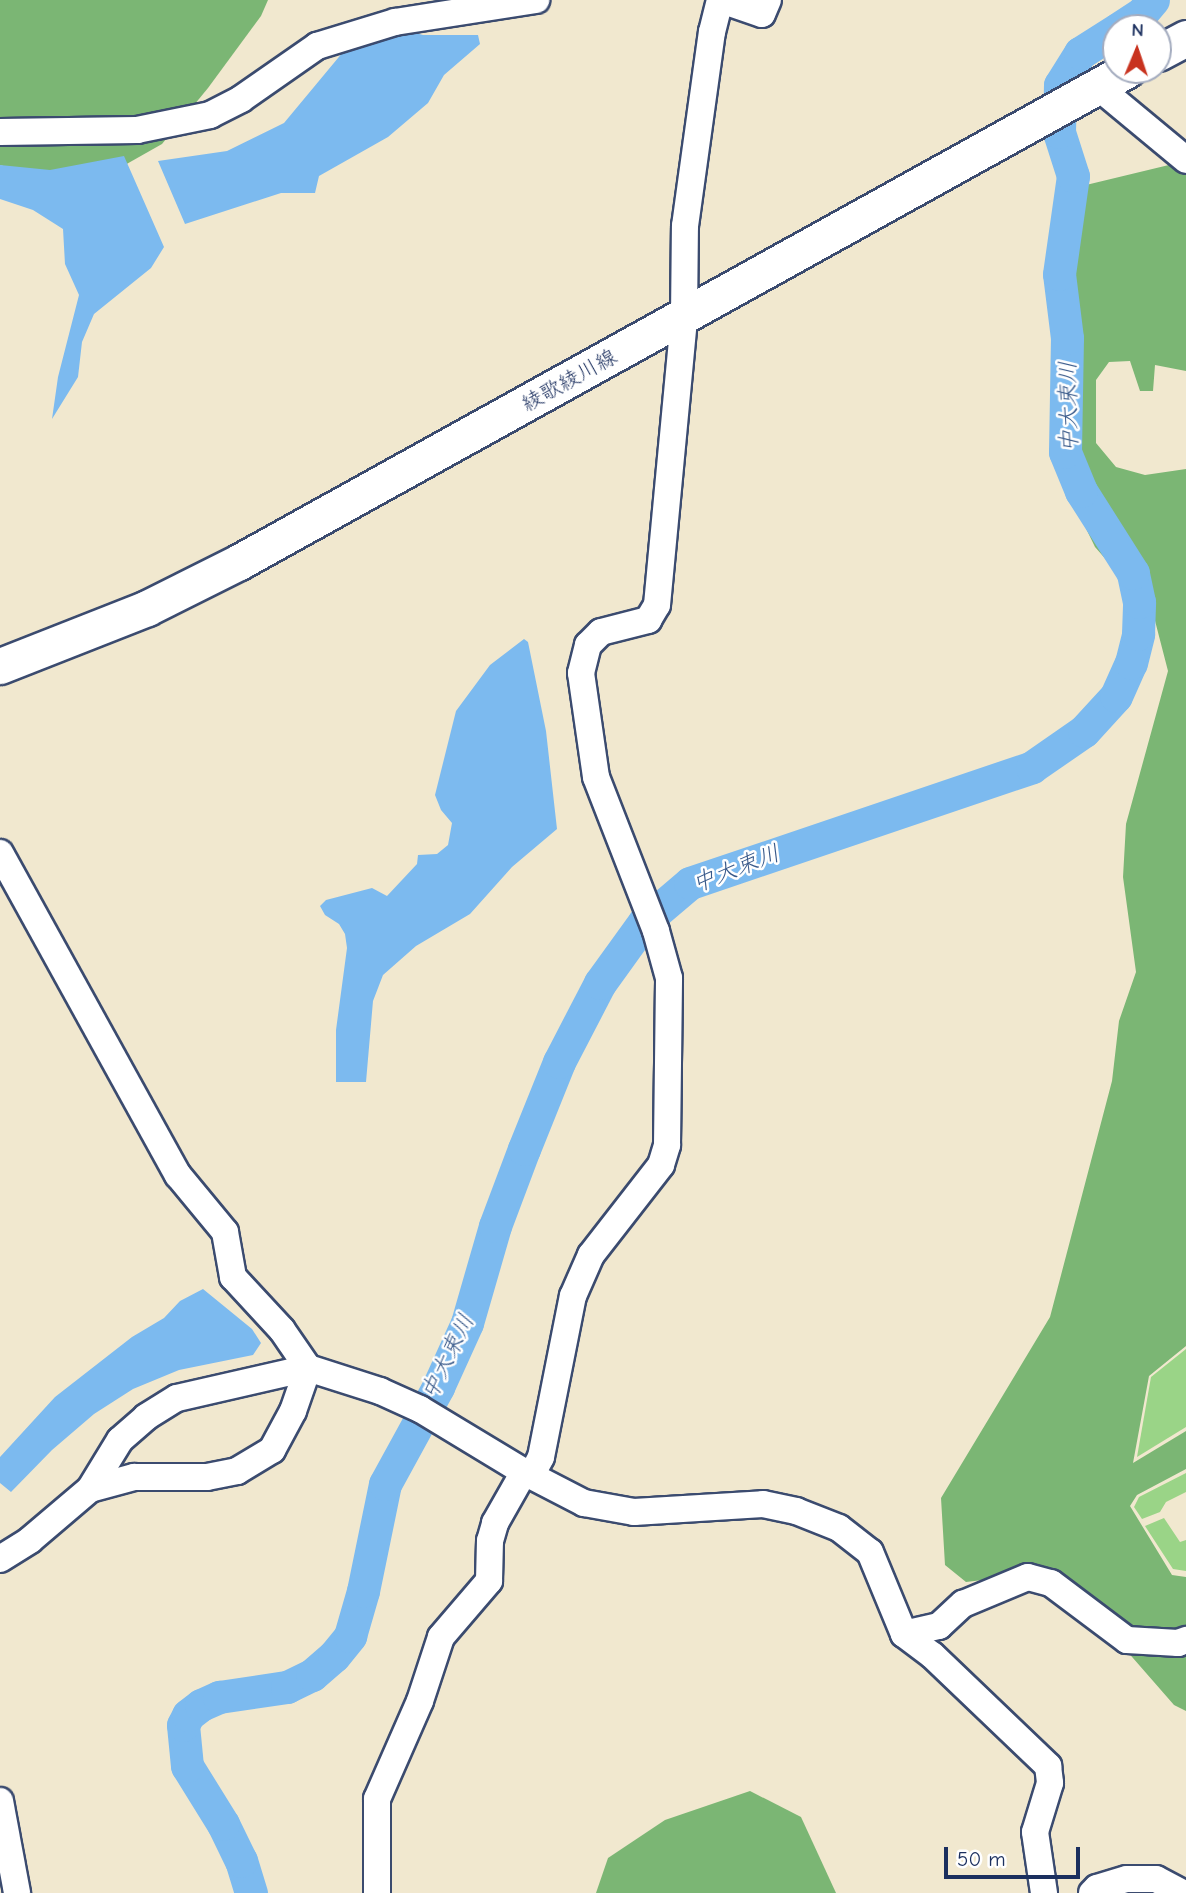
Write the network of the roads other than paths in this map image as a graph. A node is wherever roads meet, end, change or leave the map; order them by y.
1 (536, 0) edge
2 (720, 0) edge
3 (768, 0) edge
4 (1085, 93) edge
5 (0, 132) edge
6 (1186, 160) edge
7 (684, 317) junction
8 (0, 666) edge
9 (0, 853) edge
10 (307, 1368) junction
11 (527, 1474) junction
12 (90, 1489) junction
13 (0, 1559) edge
14 (904, 1634) junction
15 (1186, 1640) edge
16 (0, 1801) edge
17 (17, 1893) edge
18 (377, 1893) edge
19 (1044, 1893) edge
20 (1092, 1893) edge
21 (1182, 1893) edge

1 - 5 street
2 - 3 street
2 - 7 street
4 - 6 street
4 - 7 main road, 綾歌綾川線
7 - 8 main road, 綾歌綾川線
7 - 11 street
9 - 10 street
10 - 11 street
10 - 12 street
10 - 12 street
11 - 14 street
11 - 18 street
12 - 13 street
14 - 15 street
14 - 19 street
16 - 17 street
20 - 21 street

